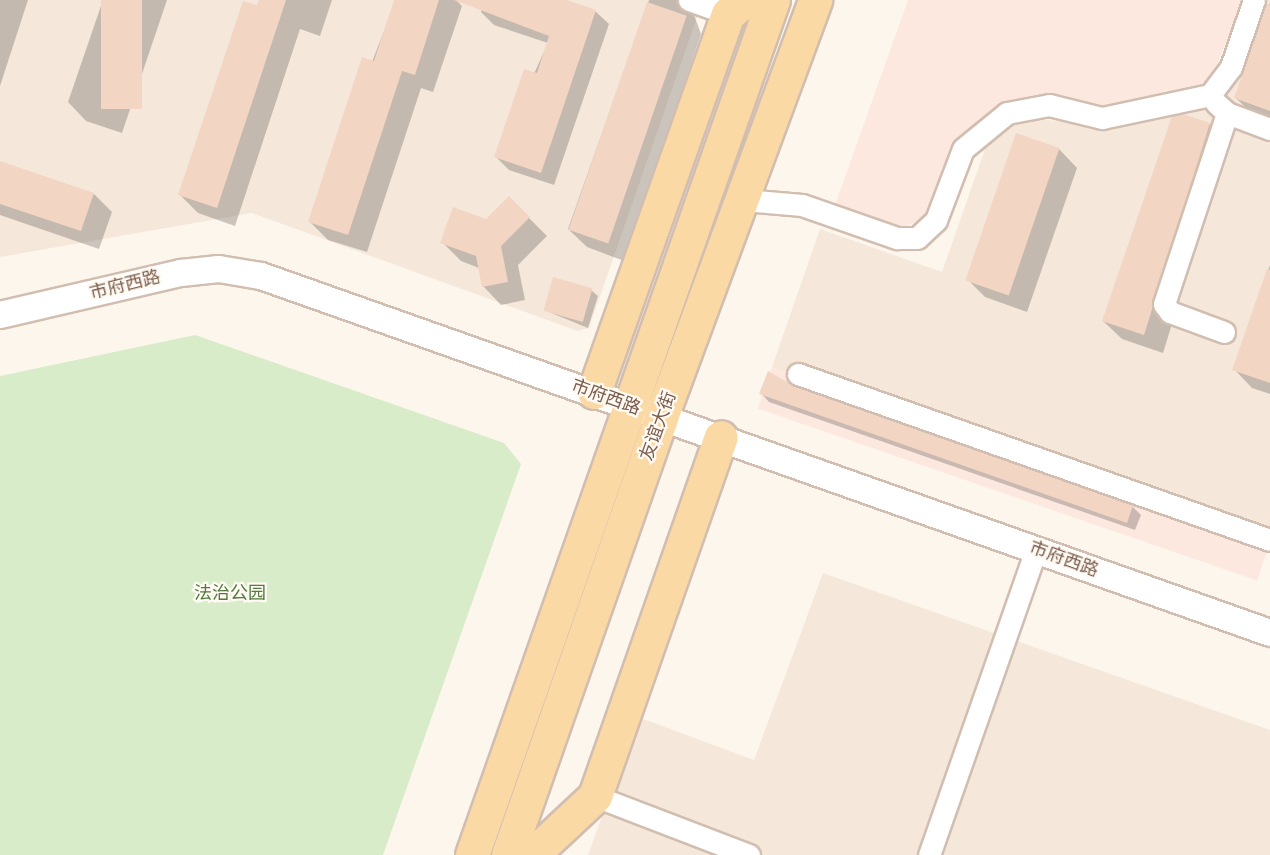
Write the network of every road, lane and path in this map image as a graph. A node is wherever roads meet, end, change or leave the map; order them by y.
1 (689, 0) edge
2 (773, 0) edge
3 (815, 0) edge
4 (1254, 0) edge
5 (737, 7) edge
6 (1210, 95) junction
7 (1227, 113) junction
8 (1270, 129) edge
9 (744, 200) junction
10 (0, 315) edge
11 (1224, 332) dead end
12 (798, 374) dead end
13 (594, 392) junction
14 (629, 405) junction
15 (661, 417) junction
16 (721, 438) junction
17 (1270, 540) edge
18 (1036, 550) junction
19 (1270, 633) edge
20 (595, 796) junction
21 (472, 855) edge
22 (508, 855) edge
23 (532, 855) edge
24 (749, 855) edge
25 (929, 855) edge

1 - 5 street
2 - 14 main road, 友谊大街
3 - 9 main road, 友谊大街
4 - 6 street
5 - 13 main road
6 - 7 street
6 - 9 street
7 - 8 street
7 - 11 street
9 - 15 main road, 友谊大街
10 - 13 street, 市府西路
12 - 17 street
13 - 14 street, 市府西路
14 - 15 street, 市府西路
14 - 21 main road, 友谊大街
15 - 16 street, 市府西路
15 - 22 main road, 友谊大街
16 - 18 street, 市府西路
16 - 20 main road
18 - 19 street, 市府西路
18 - 25 street
20 - 23 main road
20 - 24 street

